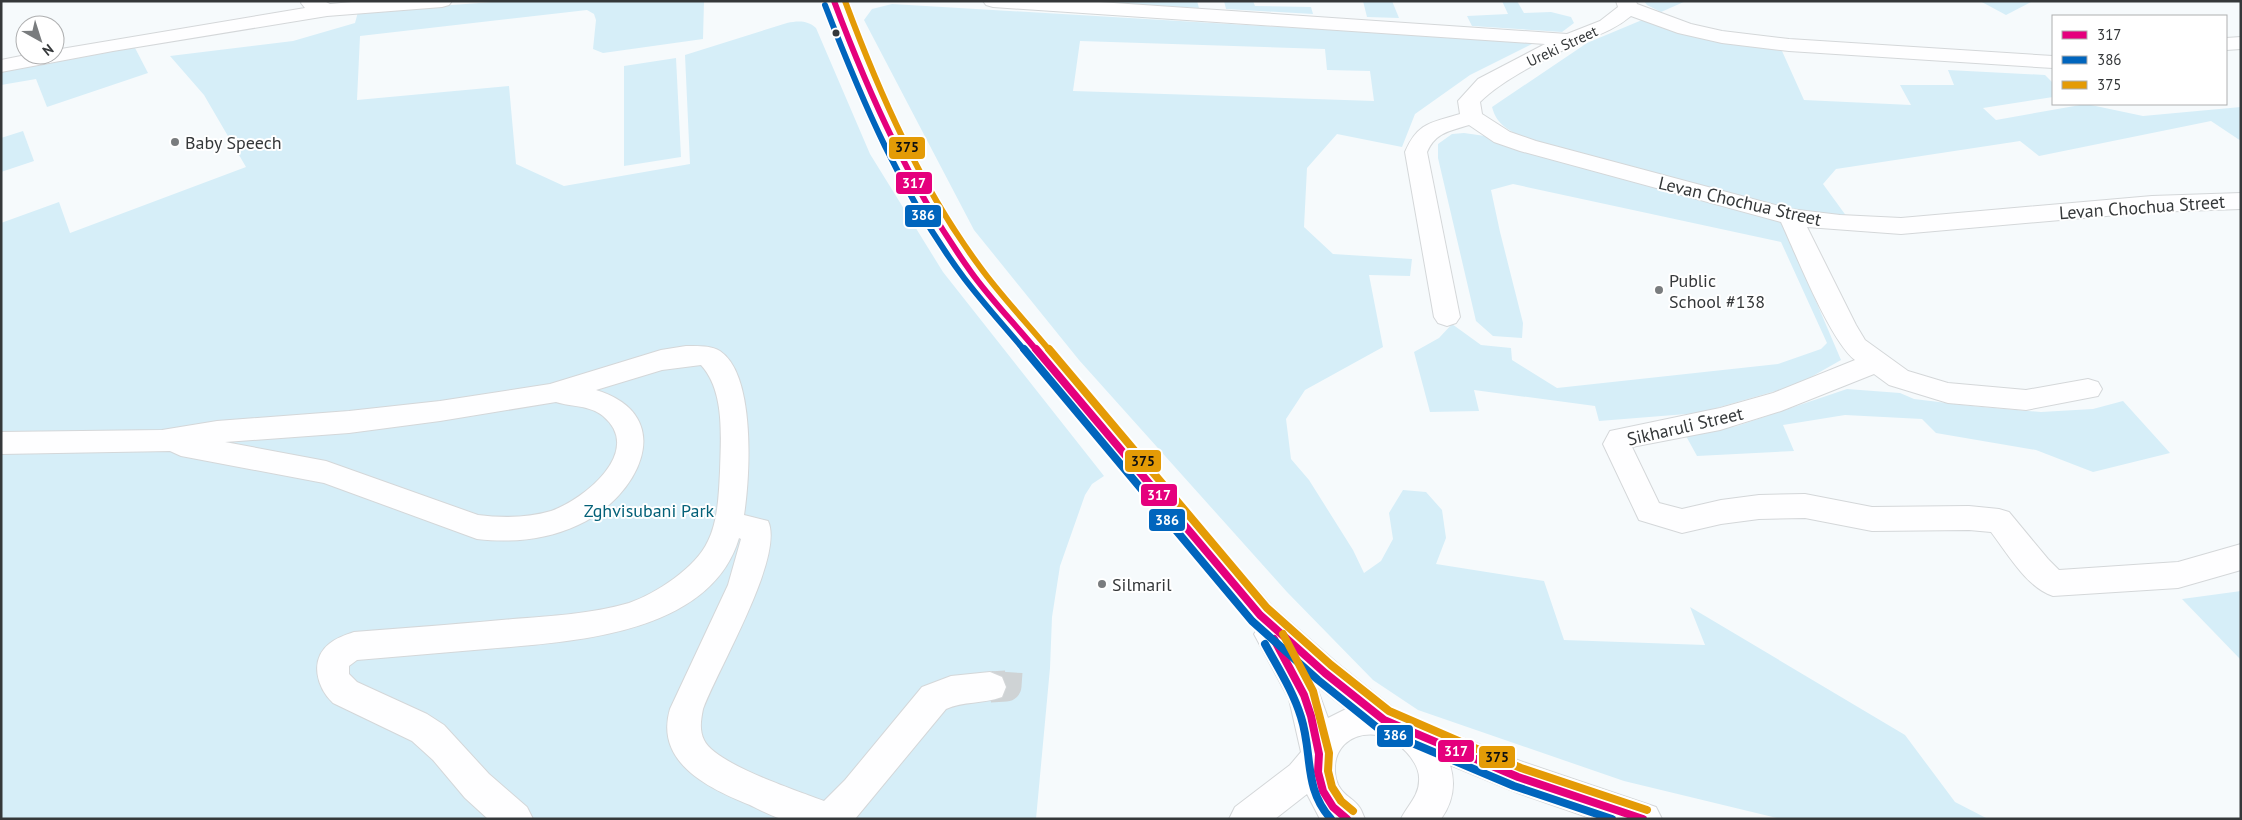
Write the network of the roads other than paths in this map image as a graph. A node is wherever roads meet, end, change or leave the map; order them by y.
1 (308, 1) edge
2 (442, 1) edge
3 (834, 1) edge
4 (993, 1) edge
5 (1628, 5) edge
6 (327, 10) junction
7 (1569, 40) junction
8 (2241, 43) edge
9 (2227, 44) edge
10 (2052, 62) edge
11 (1, 66) edge
12 (1471, 117) junction
13 (2241, 201) edge
14 (1790, 217) junction
15 (1447, 317) dead end
16 (1874, 361) junction
17 (2088, 389) dead end
18 (550, 394) junction
19 (162, 441) junction
20 (1, 443) edge
21 (730, 524) junction
22 (2241, 557) edge
23 (1260, 615) junction
24 (990, 688) tunnel mouth
25 (1397, 726) junction
26 (1318, 757) junction
27 (515, 819) edge
28 (826, 819) edge
29 (830, 819) edge
30 (1247, 819) edge
31 (1347, 819) edge
32 (1419, 819) edge
33 (1644, 819) edge

1 - 6 street
2 - 6 street
3 - 23 street
4 - 7 street
5 - 7 street, Ureki Street
5 - 10 street
6 - 11 street
7 - 12 street, Ureki Street
8 - 9 street
12 - 14 street, Levan Chochua Street
12 - 15 street
13 - 14 street, Levan Chochua Street
14 - 16 street
16 - 17 street
16 - 22 street, Sikharuli Street
18 - 19 street
18 - 19 street
18 - 21 street
19 - 20 street
21 - 27 street
21 - 28 street
23 - 25 street
23 - 26 street
24 - 29 street
25 - 26 street
25 - 32 street
25 - 33 street
26 - 30 street
26 - 31 street

